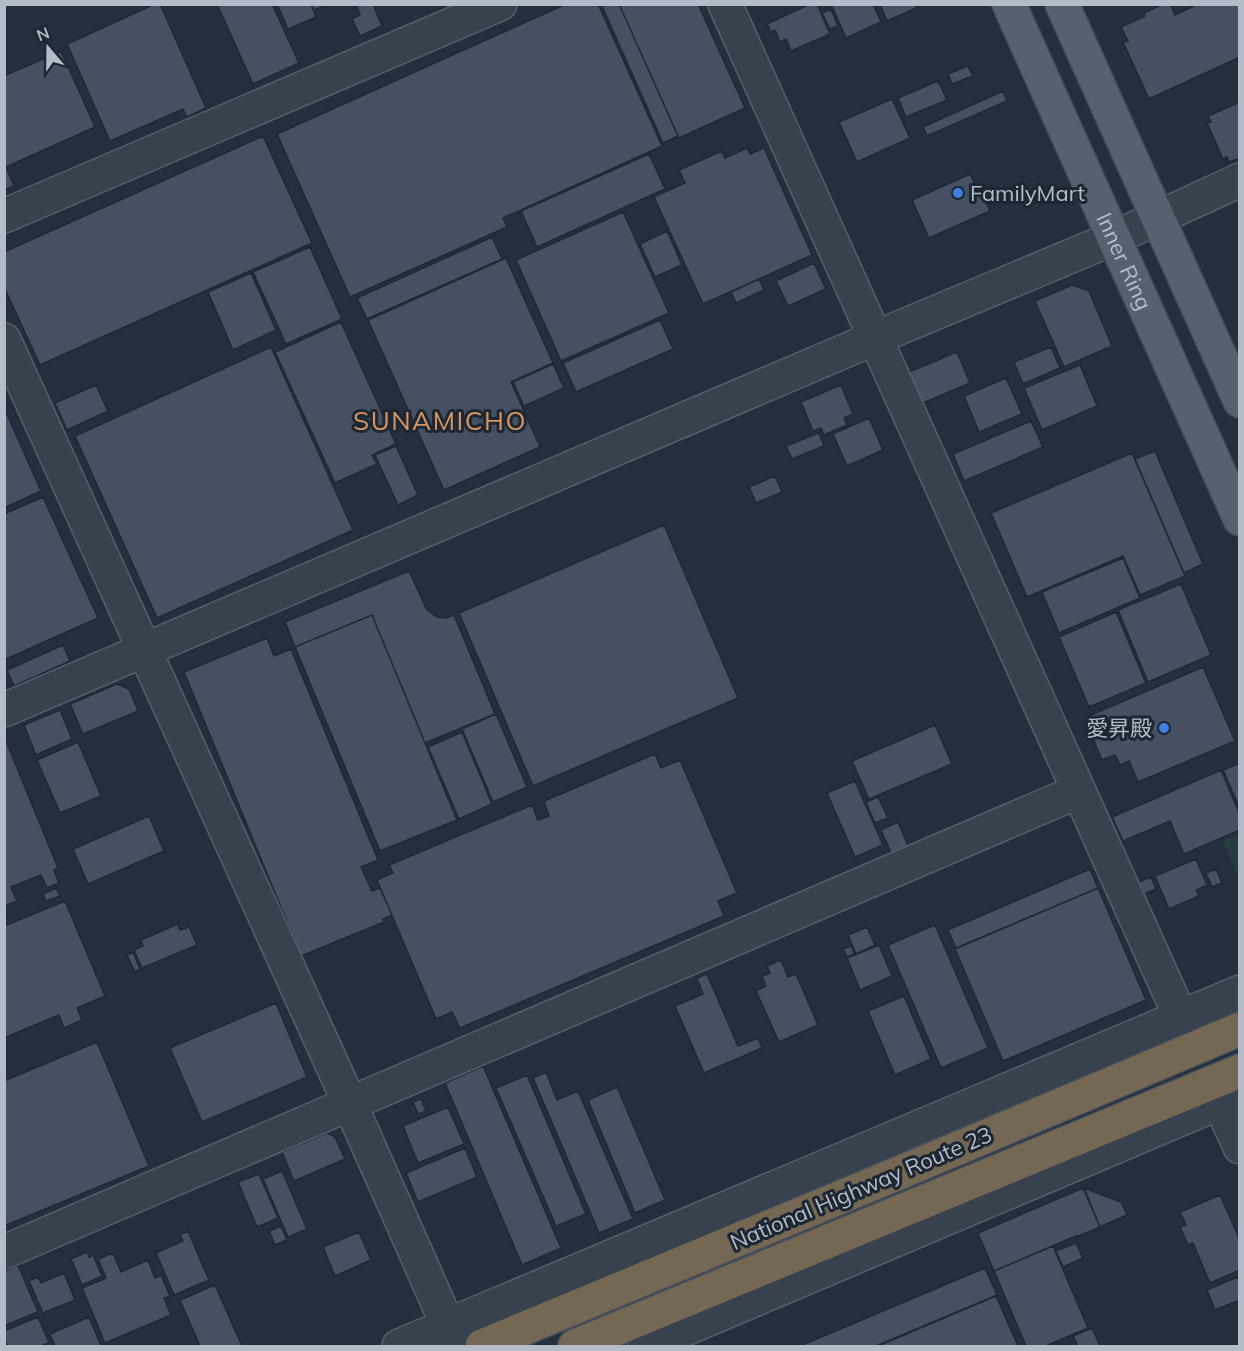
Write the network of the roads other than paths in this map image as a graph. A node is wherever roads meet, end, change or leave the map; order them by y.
1 (500, 4) edge
2 (725, 4) edge
3 (1009, 4) edge
4 (1062, 4) edge
5 (1239, 180) edge
6 (4, 216) edge
7 (1158, 218) junction
8 (1114, 238) junction
9 (875, 338) junction
10 (4, 340) edge
11 (1239, 401) edge
12 (1239, 519) edge
13 (144, 650) junction
14 (4, 710) edge
15 (1079, 791) junction
16 (1239, 992) edge
17 (1181, 1018) junction
18 (1239, 1029) edge
19 (1239, 1071) edge
20 (1230, 1098) edge
21 (350, 1104) junction
22 (1239, 1147) edge
23 (4, 1252) edge
24 (453, 1336) edge
25 (399, 1347) edge
26 (482, 1347) edge
27 (575, 1347) edge
28 (645, 1347) edge

1 - 6 street
2 - 9 street
3 - 8 main road, Inner Ring
4 - 7 main road
5 - 7 street
7 - 8 street
7 - 11 main road
8 - 9 street
8 - 12 main road, Inner Ring
9 - 13 street
9 - 15 street
10 - 13 street
13 - 14 street
13 - 21 street
15 - 17 street
15 - 21 street
16 - 17 street
17 - 24 street
18 - 26 highway, National Highway Route 23
19 - 27 highway, National Highway Route 23
20 - 22 street
20 - 28 street
21 - 23 street
21 - 24 street
24 - 25 street

